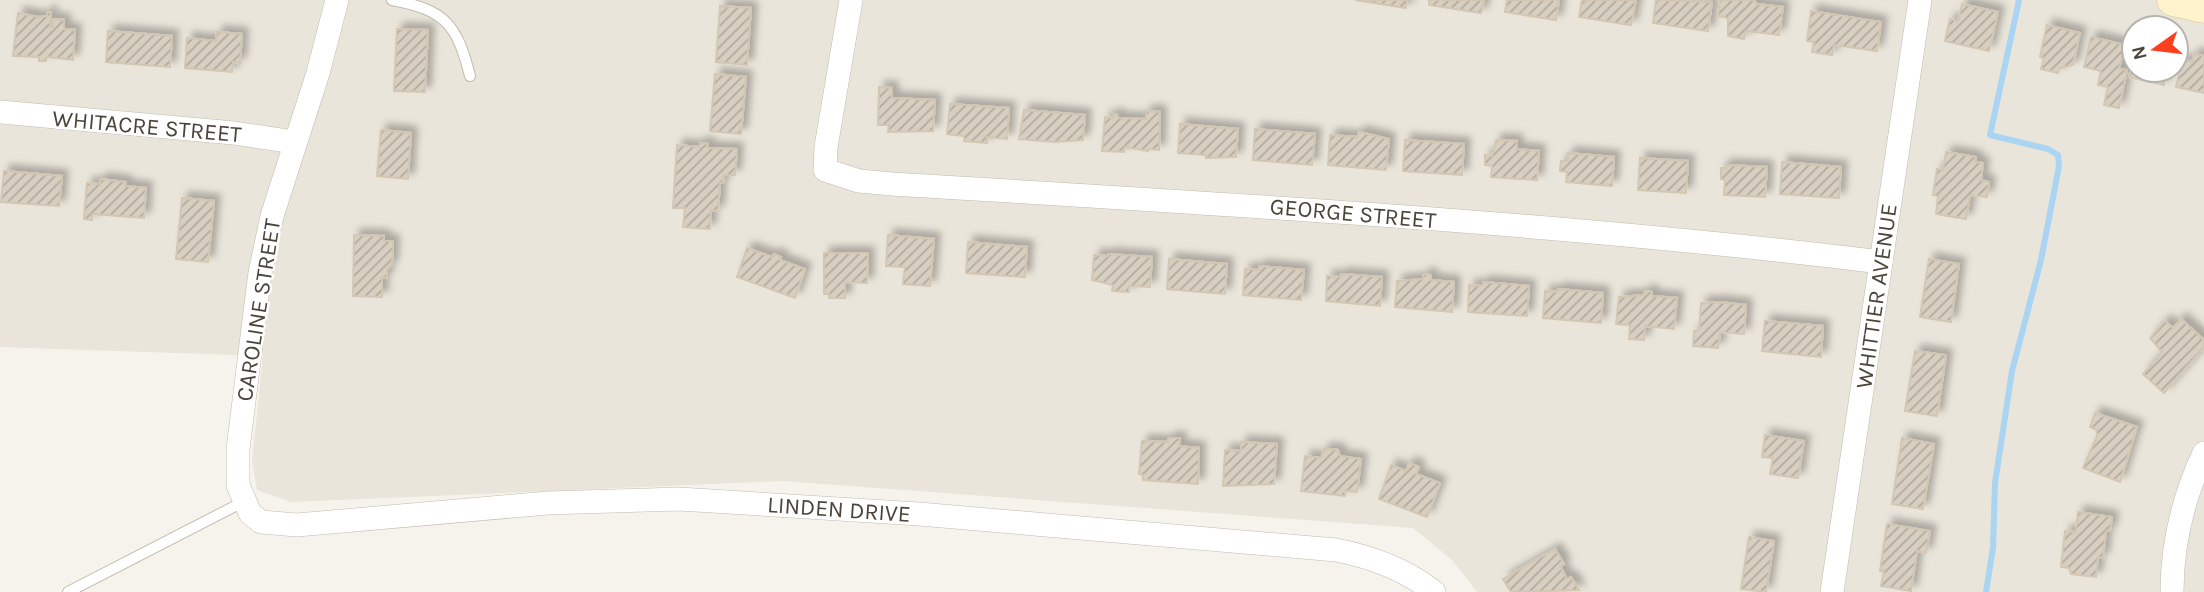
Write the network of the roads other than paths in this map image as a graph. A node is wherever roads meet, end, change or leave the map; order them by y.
1 (337, 0) edge
2 (392, 0) edge
3 (851, 0) edge
4 (1920, 0) edge
5 (2173, 0) edge
6 (2204, 7) edge
7 (470, 76) dead end
8 (0, 112) edge
9 (294, 142) junction
10 (1881, 262) junction
11 (2204, 453) edge
12 (243, 502) junction
13 (68, 592) edge
14 (1434, 592) edge
15 (1832, 592) edge
16 (2172, 592) edge

1 - 9 street, CAROLINE STREET
2 - 7 lane
3 - 10 street, GEORGE STREET
4 - 10 street, WHITTIER AVENUE
5 - 6 main road
8 - 9 street, WHITACRE STREET
9 - 12 street, CAROLINE STREET
10 - 15 street, WHITTIER AVENUE
11 - 16 street
12 - 13 lane
12 - 14 street, LINDEN DRIVE

